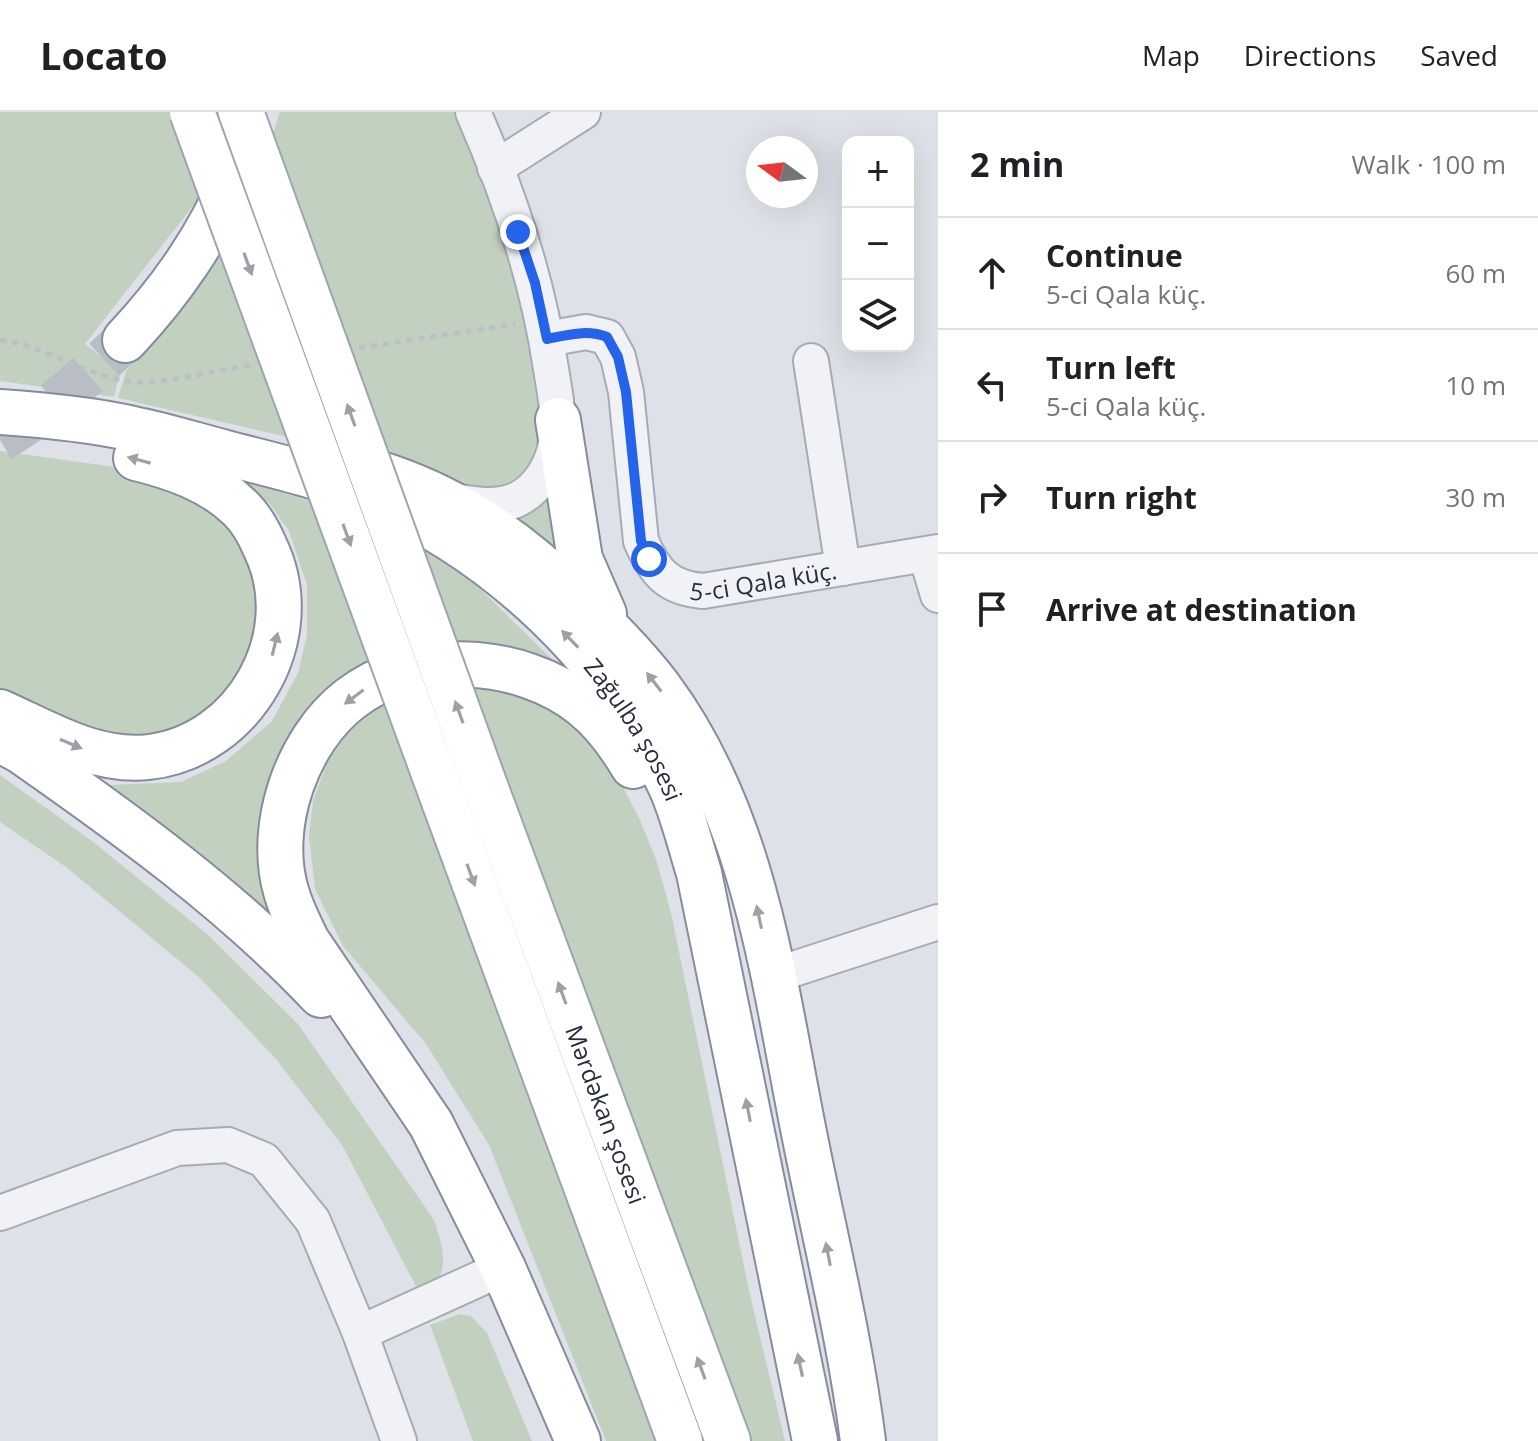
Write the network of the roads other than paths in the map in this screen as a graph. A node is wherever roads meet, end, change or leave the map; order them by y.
1 (192, 112) edge
2 (241, 112) edge
3 (257, 112) edge
4 (473, 112) edge
5 (583, 112) edge
6 (495, 168) junction
7 (547, 339) junction
8 (125, 340) tunnel mouth
9 (811, 361) dead end
10 (0, 412) edge
11 (558, 420) junction
12 (132, 429) junction
13 (0, 433) edge
14 (445, 499) junction
15 (932, 553) edge
16 (843, 568) junction
17 (938, 595) edge
18 (614, 634) junction
19 (0, 712) edge
20 (0, 740) edge
21 (938, 922) edge
22 (772, 976) junction
23 (728, 1006) junction
24 (395, 1072) junction
25 (0, 1213) edge
26 (503, 1268) junction
27 (360, 1333) junction
28 (399, 1441) edge
29 (578, 1441) edge
30 (680, 1441) edge
31 (728, 1441) edge
32 (815, 1441) edge
33 (863, 1441) edge

1 -> 30 main road, Mərdəkan şosesi, bridge
31 -> 2 main road, Mərdəkan şosesi, bridge
3 - 8 main road
4 - 6 street
5 - 6 street
6 - 7 street
7 - 11 street
7 - 16 street, 5-ci Qala küç.
9 - 16 street
10 - 12 main road, Zağulba şosesi
11 - 14 street
11 - 18 main road
12 - 14 main road
23 -> 12 main road, Zağulba şosesi
19 -> 13 main road
14 - 18 main road
15 - 16 street, 5-ci Qala küç.
15 - 17 street
22 -> 18 main road
20 - 24 main road
21 - 22 street
33 -> 22 main road
23 -> 24 main road
32 -> 23 main road, Zağulba şosesi
24 - 26 main road
25 - 27 street
26 - 27 street
26 - 29 main road
27 - 28 street

